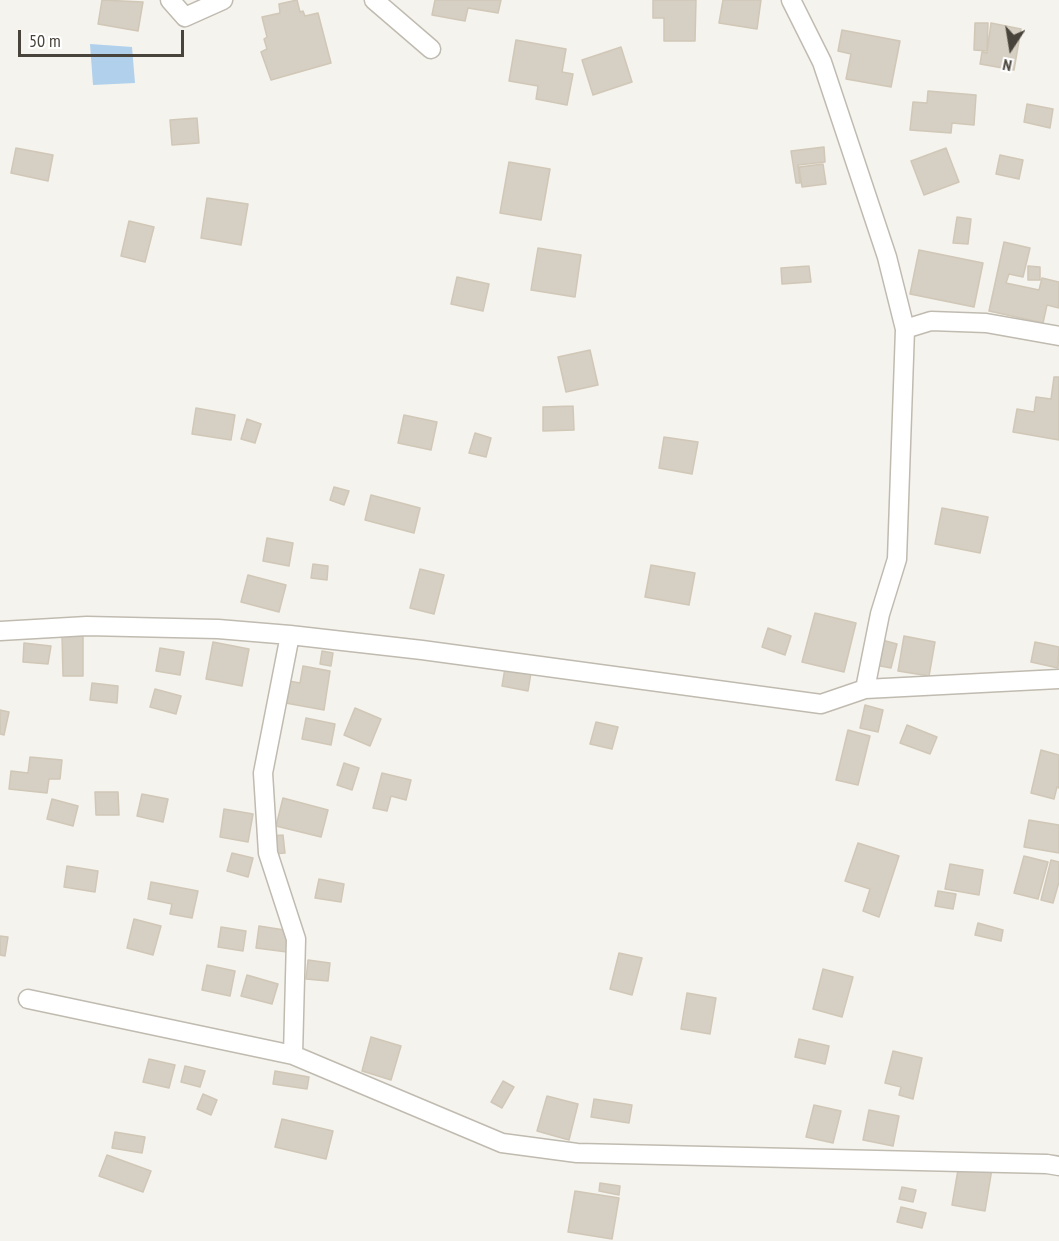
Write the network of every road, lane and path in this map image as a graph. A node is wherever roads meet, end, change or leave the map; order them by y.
1 (170, 0) edge
2 (223, 0) edge
3 (374, 0) edge
4 (791, 0) edge
5 (431, 49) dead end
6 (905, 329) junction
7 (1059, 336) edge
8 (0, 631) edge
9 (290, 634) junction
10 (1059, 679) edge
11 (865, 689) junction
12 (28, 999) dead end
13 (293, 1055) junction
14 (1059, 1166) edge

1 - 2 street
3 - 5 street
4 - 6 street
6 - 7 street
6 - 11 street
8 - 9 street
9 - 11 street
9 - 13 street
10 - 11 street
12 - 13 street
13 - 14 street

